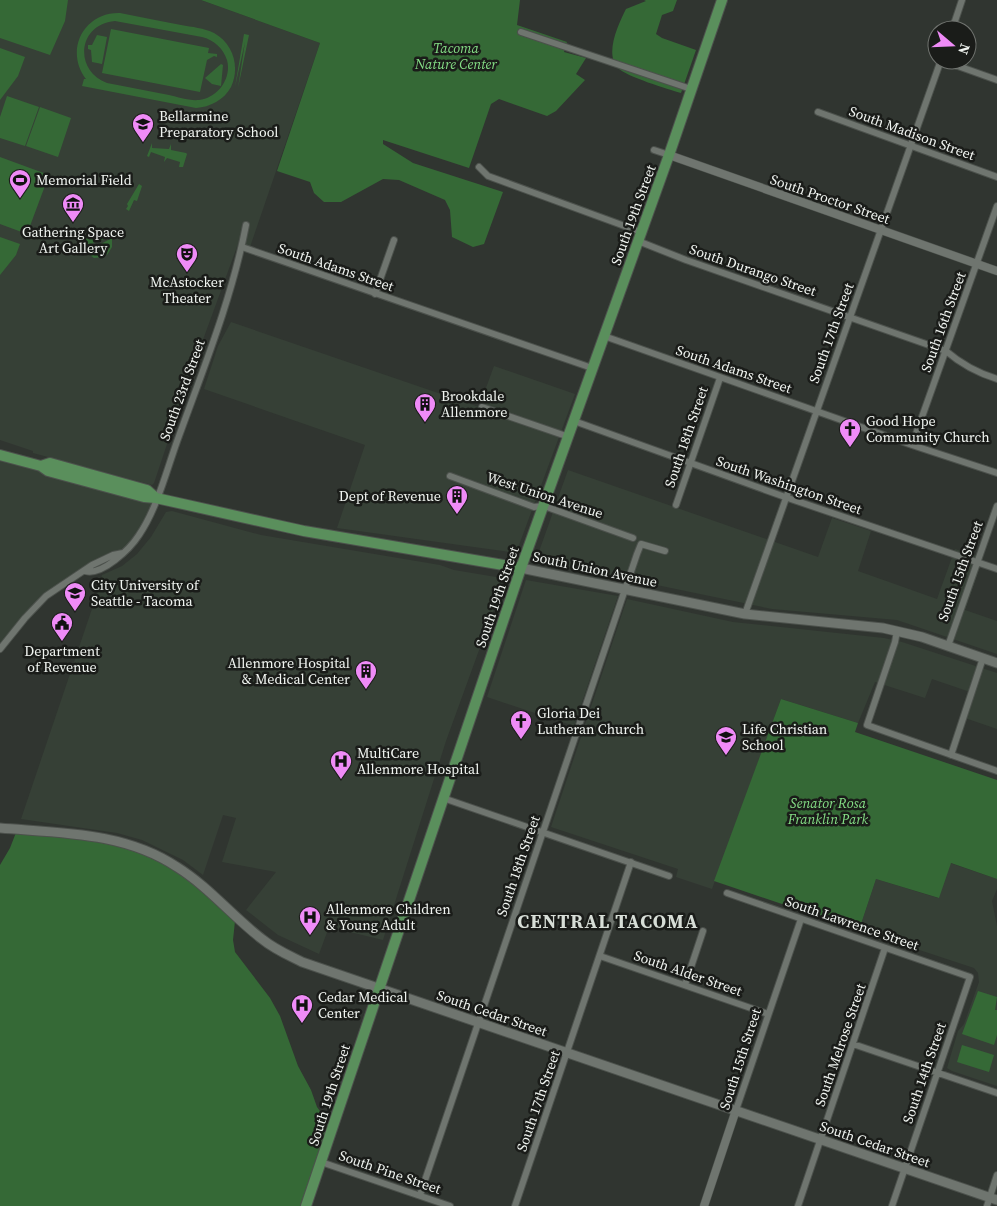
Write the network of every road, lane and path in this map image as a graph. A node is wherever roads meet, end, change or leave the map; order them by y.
1 (722, 0) edge
2 (962, 0) edge
3 (955, 20) edge
4 (521, 32) dead end
5 (938, 70) edge
6 (969, 70) edge
7 (997, 80) edge
8 (690, 89) junction
9 (818, 112) dead end
10 (911, 147) junction
11 (654, 150) dead end
12 (669, 155) junction
13 (479, 168) dead end
14 (997, 177) edge
15 (997, 206) edge
16 (246, 226) dead end
17 (882, 230) junction
18 (640, 237) junction
19 (394, 240) dead end
20 (242, 248) junction
21 (977, 264) junction
22 (997, 271) edge
23 (375, 294) junction
24 (850, 317) junction
25 (604, 336) junction
26 (946, 351) junction
27 (592, 368) junction
28 (720, 378) junction
29 (997, 379) edge
30 (482, 407) dead end
31 (816, 412) junction
32 (574, 421) junction
33 (569, 437) junction
34 (912, 445) junction
35 (0, 455) edge
36 (690, 463) junction
37 (997, 473) edge
38 (450, 476) dead end
39 (156, 498) junction
40 (785, 498) junction
41 (676, 505) dead end
42 (544, 506) junction
43 (997, 506) edge
44 (632, 538) dead end
45 (664, 552) dead end
46 (977, 563) junction
47 (521, 568) junction
48 (997, 569) edge
49 (626, 589) junction
50 (745, 614) junction
51 (897, 631) junction
52 (948, 646) junction
53 (0, 649) edge
54 (984, 658) junction
55 (997, 662) edge
56 (950, 756) junction
57 (997, 771) edge
58 (443, 798) junction
59 (0, 828) edge
60 (543, 832) junction
61 (631, 862) junction
62 (669, 876) dead end
63 (727, 893) dead end
64 (801, 919) junction
65 (703, 931) dead end
66 (886, 948) junction
67 (600, 956) junction
68 (970, 977) joint
69 (685, 985) junction
70 (378, 988) junction
71 (768, 1014) junction
72 (478, 1023) junction
73 (853, 1044) junction
74 (567, 1053) junction
75 (938, 1072) junction
76 (997, 1093) edge
77 (736, 1110) junction
78 (820, 1140) junction
79 (321, 1162) junction
80 (905, 1169) junction
81 (997, 1175) edge
82 (420, 1196) junction
83 (991, 1201) edge
84 (307, 1206) edge
85 (450, 1206) edge
86 (515, 1206) edge
87 (704, 1206) edge
88 (798, 1206) edge
89 (892, 1206) edge

1 - 8 main road, South 19th Street
2 - 3 street
4 - 8 street
5 - 10 street, South 17th Street
6 - 7 street
8 - 12 main road, South 19th Street
9 - 10 street, South Madison Street
10 - 14 street, South Madison Street
10 - 17 street, South 17th Street
11 - 12 street, South Proctor Street
12 - 17 street, South Proctor Street
12 - 18 main road, South 19th Street
13 - 18 street, South Durango Street
15 - 21 street, South 16th Street
16 - 20 street, South 23rd Street
17 - 21 street, South Proctor Street
17 - 24 street, South 17th Street
18 - 24 street, South Durango Street
18 - 25 main road, South 19th Street
19 - 23 street
20 - 23 street, South Adams Street
20 - 39 street, South 23rd Street
21 - 22 street, South Proctor Street
21 - 26 street, South 16th Street
23 - 27 street, South Adams Street
24 - 26 street, South Durango Street
24 - 31 street, South 17th Street
25 - 27 main road, South 19th Street
25 - 28 street, South Adams Street
26 - 29 street, South Durango Street
26 - 34 street, South 16th Street
27 - 32 main road, South 19th Street
28 - 31 street, South Adams Street
28 - 36 street, South 18th Street
30 - 33 street
31 - 34 street, South Adams Street
31 - 40 street, South 17th Street
32 - 33 main road, South 19th Street
32 - 36 street, South Washington Street
33 - 42 main road, South 19th Street
34 - 37 street, South Adams Street
35 - 39 main road, South Union Avenue
36 - 40 street, South Washington Street
36 - 41 street, South 18th Street
38 - 42 street, West Union Avenue
39 - 47 main road, South Union Avenue
39 - 53 street, South 23rd Street
40 - 46 street, South Washington Street
40 - 50 street, South 17th Street
42 - 44 street, West Union Avenue
42 - 47 main road, South 19th Street
43 - 46 street, South 15th Street
45 - 49 street, South 18th Street
46 - 48 street, South Washington Street
46 - 52 street, South 15th Street
47 - 49 main road, South Union Avenue
47 - 58 main road, South 19th Street
49 - 50 main road, South Union Avenue
49 - 60 street, South 18th Street
50 - 51 main road, South Union Avenue
51 - 52 main road, South Union Avenue
51 - 56 street
52 - 54 main road, South Union Avenue
54 - 55 main road, South Union Avenue
54 - 56 street
56 - 57 street
58 - 60 street
58 - 70 main road, South 19th Street
59 - 70 main road, South Cedar Street
60 - 61 street
60 - 72 street, South 18th Street
61 - 62 street
61 - 67 street, South 17th Street
63 - 64 street, South Lawrence Street
64 - 66 street, South Lawrence Street
64 - 71 street, South 15th Street
65 - 69 street
66 - 68 street, South Lawrence Street
66 - 73 street, South Melrose Street
67 - 69 street, South Alder Street
67 - 74 street, South 17th Street
68 - 75 street, South 14th Street
69 - 71 street, South Alder Street
70 - 72 main road, South Cedar Street
70 - 79 main road, South 19th Street
71 - 77 street, South 15th Street
72 - 74 main road, South Cedar Street
72 - 82 street, South 18th Street
73 - 75 street
73 - 78 street, South Melrose Street
74 - 77 main road, South Cedar Street
74 - 86 street, South 17th Street
75 - 76 street
75 - 80 street, South 14th Street
77 - 78 main road, South Cedar Street
77 - 87 street, South 15th Street
78 - 80 main road, South Cedar Street
78 - 88 street, South Melrose Street
79 - 82 street, South Pine Street
79 - 84 main road, South 19th Street
80 - 83 main road, South Cedar Street
80 - 89 street, South 14th Street
81 - 83 street
82 - 85 street, South Pine Street

